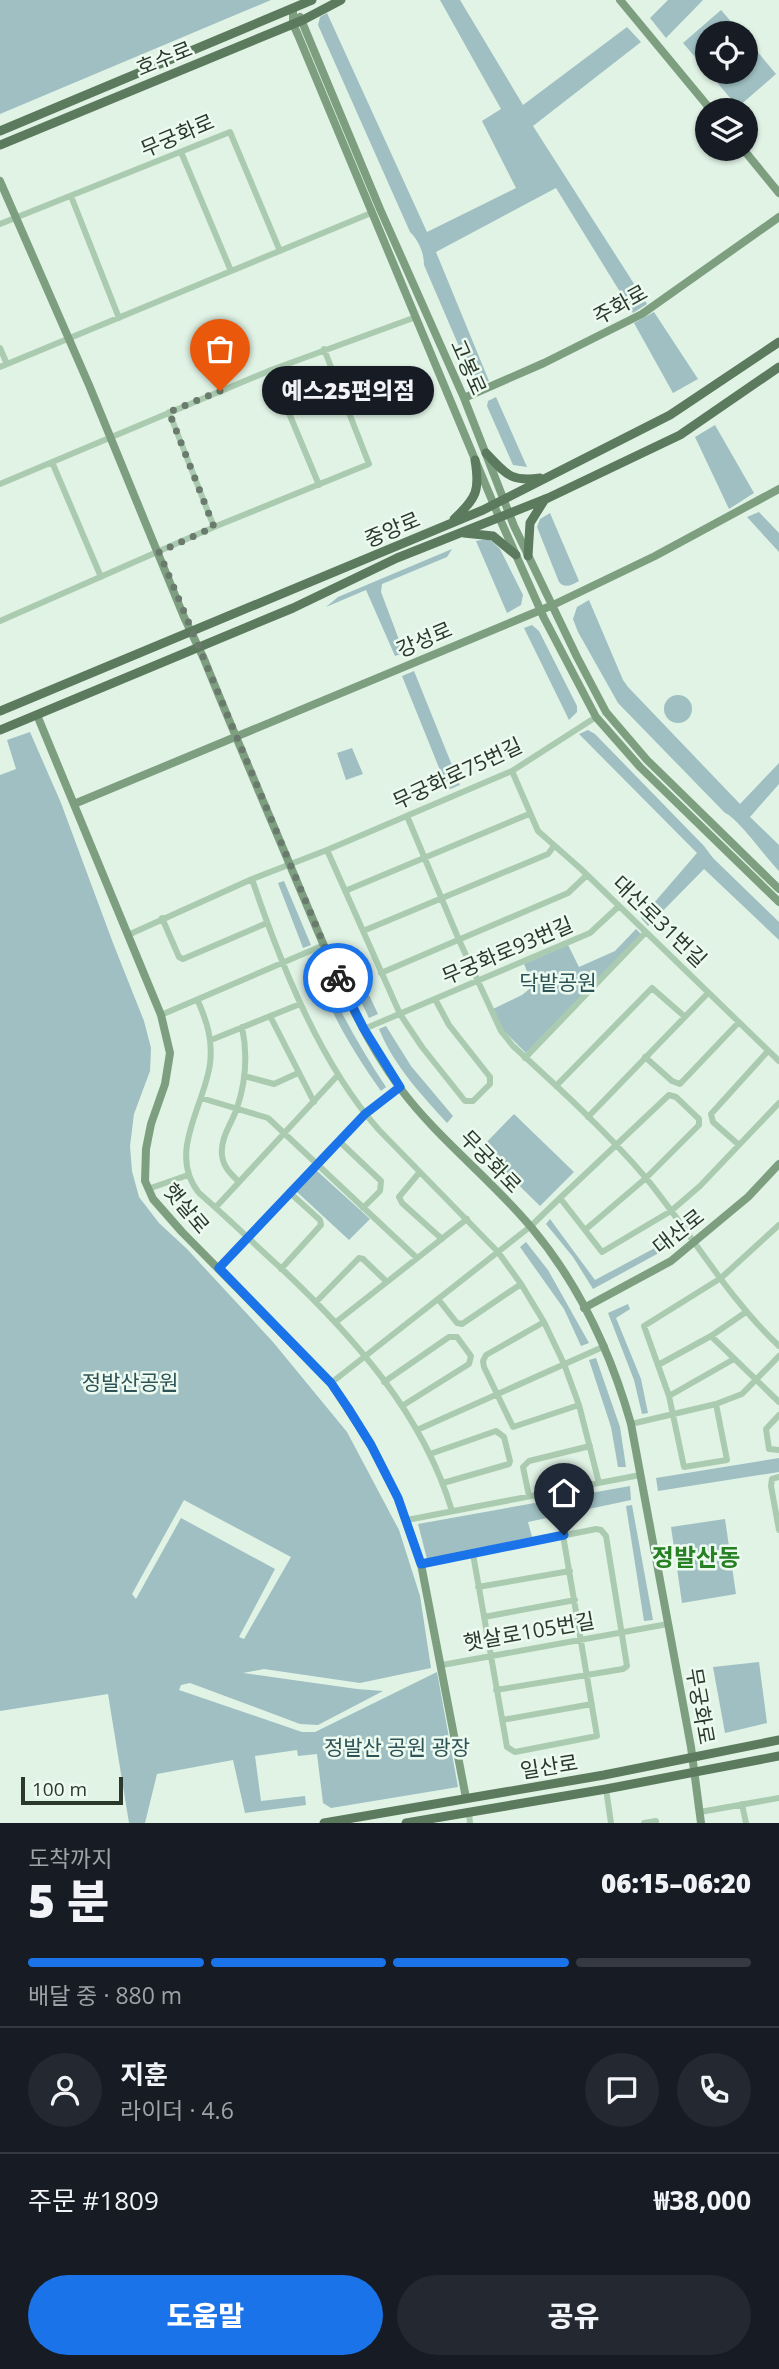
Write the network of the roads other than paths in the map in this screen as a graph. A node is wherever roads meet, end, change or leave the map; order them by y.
1 (312, 0) edge
2 (341, 0) edge
3 (620, 0) edge
4 (293, 9) junction
5 (298, 22) junction
6 (701, 98) edge
7 (0, 131) edge
8 (0, 145) edge
9 (181, 152) junction
10 (753, 161) edge
11 (0, 181) edge
12 (779, 193) edge
13 (72, 195) junction
14 (371, 213) junction
15 (16, 217) junction
16 (779, 217) edge
17 (0, 224) edge
18 (279, 251) junction
19 (231, 271) junction
20 (416, 317) junction
21 (119, 318) junction
22 (68, 339) junction
23 (779, 342) edge
24 (0, 348) edge
25 (324, 349) junction
26 (4, 366) edge
27 (779, 367) edge
28 (271, 370) junction
29 (464, 398) junction
30 (169, 412) junction
31 (110, 439) junction
32 (486, 453) junction
33 (475, 460) junction
34 (52, 462) junction
35 (545, 478) junction
36 (0, 484) edge
37 (319, 485) junction
38 (779, 489) edge
39 (545, 499) junction
40 (499, 502) junction
41 (509, 514) junction
42 (499, 517) junction
43 (446, 525) junction
44 (214, 527) junction
45 (459, 533) junction
46 (159, 552) junction
47 (516, 555) junction
48 (528, 556) junction
49 (101, 577) junction
50 (553, 605) junction
51 (540, 610) junction
52 (0, 621) edge
53 (191, 632) junction
54 (199, 648) junction
55 (0, 711) edge
56 (37, 715) junction
57 (596, 717) junction
58 (0, 730) edge
59 (236, 736) junction
60 (512, 771) junction
61 (74, 804) junction
62 (529, 814) junction
63 (407, 816) junction
64 (554, 846) junction
65 (327, 850) junction
66 (424, 858) junction
67 (290, 865) junction
68 (587, 875) junction
69 (252, 879) junction
70 (779, 889) edge
71 (345, 891) junction
72 (442, 899) junction
73 (779, 902) edge
74 (619, 906) junction
75 (162, 918) junction
76 (267, 923) junction
77 (363, 931) junction
78 (646, 932) junction
79 (128, 935) junction
80 (458, 940) junction
81 (324, 946) junction
82 (284, 964) junction
83 (381, 973) junction
84 (478, 981) junction
85 (708, 993) junction
86 (435, 999) junction
87 (198, 1000) junction
88 (300, 1004) junction
89 (400, 1014) junction
90 (161, 1015) junction
91 (270, 1016) junction
92 (684, 1016) junction
93 (739, 1022) junction
94 (242, 1027) junction
95 (364, 1029) junction
96 (211, 1040) junction
97 (768, 1051) junction
98 (645, 1057) junction
99 (526, 1058) junction
100 (779, 1061) edge
101 (298, 1073) junction
102 (338, 1075) junction
103 (244, 1076) junction
104 (556, 1086) junction
105 (400, 1087) junction
106 (201, 1098) junction
107 (314, 1102) junction
108 (779, 1104) edge
109 (237, 1108) junction
110 (365, 1114) junction
111 (588, 1117) junction
112 (284, 1134) junction
113 (339, 1141) junction
114 (739, 1145) junction
115 (618, 1146) junction
116 (316, 1164) junction
117 (779, 1164) edge
118 (419, 1173) junction
119 (188, 1175) junction
120 (646, 1178) junction
121 (239, 1181) junction
122 (148, 1189) junction
123 (289, 1192) junction
124 (560, 1198) junction
125 (216, 1207) junction
126 (363, 1208) junction
127 (671, 1210) junction
128 (467, 1219) junction
129 (779, 1225) edge
130 (531, 1226) junction
131 (585, 1230) junction
132 (247, 1236) junction
133 (442, 1238) junction
134 (695, 1243) junction
135 (498, 1252) junction
136 (417, 1258) junction
137 (219, 1268) junction
138 (281, 1269) junction
139 (721, 1278) junction
140 (387, 1282) junction
141 (520, 1284) junction
142 (438, 1299) junction
143 (317, 1301) junction
144 (584, 1308) junction
145 (746, 1312) junction
146 (336, 1322) junction
147 (544, 1322) junction
148 (711, 1336) junction
149 (604, 1346) junction
150 (779, 1346) edge
151 (365, 1356) junction
152 (779, 1356) edge
153 (734, 1359) junction
154 (564, 1364) junction
155 (658, 1365) junction
156 (756, 1380) junction
157 (384, 1381) junction
158 (331, 1383) junction
159 (497, 1394) junction
160 (669, 1396) junction
161 (779, 1402) edge
162 (716, 1404) junction
163 (579, 1405) junction
164 (402, 1406) junction
165 (674, 1414) junction
166 (779, 1415) edge
167 (631, 1424) junction
168 (417, 1430) junction
169 (590, 1446) junction
170 (779, 1450) edge
171 (430, 1454) junction
172 (640, 1475) junction
173 (776, 1478) edge
174 (443, 1483) junction
175 (599, 1483) junction
176 (529, 1496) junction
177 (452, 1511) junction
178 (777, 1512) edge
179 (407, 1520) junction
180 (779, 1530) edge
181 (564, 1535) junction
182 (473, 1554) junction
183 (421, 1564) junction
184 (570, 1571) junction
185 (478, 1587) junction
186 (575, 1600) junction
187 (484, 1618) junction
188 (668, 1624) junction
189 (622, 1632) junction
190 (582, 1640) junction
191 (491, 1656) junction
192 (442, 1665) junction
193 (587, 1675) junction
194 (496, 1690) junction
195 (592, 1704) junction
196 (502, 1720) junction
197 (779, 1740) edge
198 (779, 1756) edge
199 (693, 1758) junction
200 (695, 1772) junction
201 (606, 1789) junction
202 (466, 1798) junction
203 (779, 1798) edge
204 (742, 1804) junction
205 (469, 1812) junction
206 (699, 1812) junction
207 (656, 1822) edge
208 (324, 1823) edge
209 (405, 1823) edge
210 (470, 1823) edge
211 (611, 1823) edge
212 (644, 1823) edge
213 (701, 1823) edge
214 (746, 1823) edge

1 - 4 main road, 호수로
2 - 5 main road, 호수로
3 - 6 main road
4 - 5 main road, 고봉로
4 - 7 main road, 호수로
5 - 8 main road, 호수로
5 - 14 main road, 고봉로
5 - 29 main road, 고봉로
9 - 13 street, 무궁화로
9 - 18 street, 무궁화로
9 - 19 street
10 - 12 main road
11 - 15 main road, 무궁화로
13 - 15 street, 무궁화로
13 - 21 street
14 - 18 street
14 - 20 main road, 고봉로
15 - 17 street, 무궁화로
15 - 22 main road, 무궁화로
16 - 29 main road, 주화로
18 - 19 street
19 - 21 street
20 - 25 street
20 - 33 main road, 고봉로
21 - 22 street
22 - 26 street
22 - 31 main road, 무궁화로
23 - 35 main road, 중앙로
24 - 26 street
25 - 28 street
25 - 37 street
27 - 39 main road, 중앙로
28 - 30 street
28 - 37 street
29 - 32 main road, 고봉로
30 - 31 street
30 - 44 street
31 - 34 street
31 - 46 main road, 무궁화로
32 - 35 main road
32 - 40 main road, 고봉로
33 - 40 main road, 고봉로
33 - 43 main road
34 - 36 street
34 - 49 street
35 - 40 main road, 중앙로
37 - 44 street
38 - 50 main road, 강성로
39 - 41 main road, 중앙로
39 - 48 main road
40 - 41 main road, 고봉로
40 - 42 main road, 고봉로
40 - 43 main road, 중앙로
41 - 42 main road, 중앙로
41 - 48 main road, 고봉로
42 - 45 main road, 중앙로
42 - 47 main road, 고봉로
43 - 53 main road, 중앙로
44 - 46 street
45 - 47 main road
45 - 54 main road, 중앙로
46 - 49 street
46 - 53 main road, 무궁화로
47 - 51 main road, 고봉로
48 - 50 main road, 고봉로
49 - 52 street
50 - 51 main road, 강성로
50 - 70 main road, 고봉로
51 - 57 main road, 고봉로
51 - 59 main road, 강성로
53 - 54 main road, 무궁화로
53 - 55 main road, 중앙로
54 - 56 main road, 중앙로
54 - 59 main road, 무궁화로
56 - 58 main road, 중앙로
56 - 61 main road, 햇살로
57 - 60 street, 무궁화로75번길
57 - 73 main road, 고봉로
59 - 61 main road, 강성로
59 - 67 main road, 무궁화로
60 - 62 street, 대산로31번길
60 - 63 street, 무궁화로75번길
61 - 79 main road, 햇살로
62 - 64 street, 대산로31번길
62 - 66 street
63 - 65 street, 무궁화로75번길
63 - 66 street
64 - 68 street, 대산로31번길
64 - 72 street
65 - 67 street, 무궁화로75번길
65 - 71 street
66 - 71 street
66 - 72 street
67 - 69 street, 무궁화로75번길
67 - 81 main road, 무궁화로
68 - 74 street, 대산로31번길
68 - 80 street, 대산로31번길
69 - 75 street, 무궁화로75번길
69 - 76 street
71 - 77 street
72 - 77 street
72 - 80 street
74 - 78 street, 대산로31번길
74 - 84 street, 무궁화로93번길
75 - 76 street
75 - 79 street, 무궁화로75번길
76 - 82 street
77 - 83 street
78 - 85 street, 대산로31번길
78 - 99 street
79 - 90 main road, 햇살로
80 - 83 street, 대산로31번길
80 - 84 street
81 - 82 street
81 - 95 main road, 무궁화로
82 - 87 street
82 - 88 street
83 - 89 street
84 - 86 street, 무궁화로93번길
84 - 99 street
85 - 92 street, 대산로31번길
85 - 93 street, 대산로31번길
86 - 89 street, 무궁화로93번길
86 - 89 street
87 - 90 street
87 - 96 street
88 - 91 street
88 - 102 street
89 - 95 street, 무궁화로93번길
90 - 122 main road, 햇살로
91 - 94 street
91 - 101 street
92 - 98 street, 대산로31번길
92 - 104 street
93 - 97 street, 대산로31번길
93 - 98 street
94 - 96 street
94 - 103 street
95 - 105 main road, 무궁화로
96 - 106 street
97 - 100 street, 대산로31번길
97 - 114 street
98 - 111 street, 대산로31번길
99 - 104 street
101 - 103 street
101 - 107 street
102 - 107 street
102 - 110 street
103 - 109 street
104 - 111 street
105 - 110 street
105 - 130 main road, 무궁화로
106 - 109 street
106 - 119 street
107 - 112 street
108 - 114 street
109 - 112 street
109 - 121 street
110 - 113 street
110 - 118 street
111 - 115 street
112 - 116 street
112 - 121 street
113 - 116 street
113 - 126 street
114 - 127 street
115 - 120 street
115 - 120 street
115 - 124 street
116 - 123 street
116 - 126 street
117 - 134 main road, 대산로
118 - 128 street
118 - 133 street
119 - 122 street
119 - 125 street
120 - 127 street
120 - 131 street
121 - 125 street
122 - 137 main road, 햇살로
123 - 132 street
123 - 138 street
124 - 130 street
124 - 131 street
125 - 132 street
126 - 136 street
127 - 131 street
127 - 134 street
128 - 133 street
128 - 135 street
129 - 139 street
130 - 135 street
130 - 144 main road, 무궁화로
132 - 137 street
132 - 138 street
133 - 136 street
134 - 139 street
134 - 144 main road, 대산로
135 - 141 street
135 - 142 street
136 - 140 street
137 - 158 main road, 햇살로
138 - 143 street
139 - 145 street
139 - 155 street
140 - 143 street
140 - 146 street
141 - 142 street
141 - 147 street
142 - 151 street
143 - 146 street
144 - 149 main road, 무궁화로
145 - 148 street
145 - 150 street
146 - 151 street
147 - 154 street
147 - 159 street
148 - 153 street
148 - 155 street
149 - 154 street
149 - 167 main road, 무궁화로
151 - 157 street
151 - 158 street
152 - 156 street
153 - 156 street
153 - 160 street
154 - 159 street
154 - 163 street
155 - 160 street
156 - 161 street
156 - 162 street
157 - 164 street
157 - 164 street
158 - 179 main road, 햇살로
159 - 163 street
159 - 168 street
160 - 165 street
162 - 165 street
162 - 165 street
163 - 169 street
164 - 168 street
165 - 167 street
166 - 170 street
167 - 172 main road, 무궁화로
168 - 171 street
169 - 175 street
169 - 176 street
171 - 174 street
171 - 174 street
172 - 175 street
172 - 188 main road, 무궁화로
173 - 178 street
174 - 177 street
175 - 176 street
176 - 177 street
177 - 179 street
178 - 180 street
179 - 183 main road, 햇살로
181 - 182 street
181 - 184 street
181 - 189 street, 햇살로105번길
182 - 183 street
182 - 185 street
183 - 192 main road, 햇살로
184 - 185 street
184 - 186 street
185 - 187 street
186 - 187 street
186 - 190 street
187 - 191 street
188 - 189 street, 햇살로105번길
188 - 199 main road, 무궁화로
189 - 190 street, 햇살로105번길
189 - 193 street, 햇살로105번길
190 - 191 street, 햇살로105번길
190 - 193 street
191 - 192 street, 햇살로105번길
191 - 194 street
192 - 202 main road, 햇살로
193 - 194 street
193 - 195 street
194 - 196 street
195 - 196 street
195 - 196 street
197 - 199 main road, 일산로
198 - 200 main road, 일산로
199 - 200 main road, 무궁화로
199 - 202 main road, 일산로
200 - 201 main road, 일산로
200 - 206 main road, 무궁화로
201 - 205 main road, 일산로
201 - 211 street
202 - 208 main road, 일산로
203 - 204 street
204 - 206 street
204 - 214 street
205 - 209 main road, 일산로
205 - 210 street
206 - 213 main road, 무궁화로
207 - 212 street

